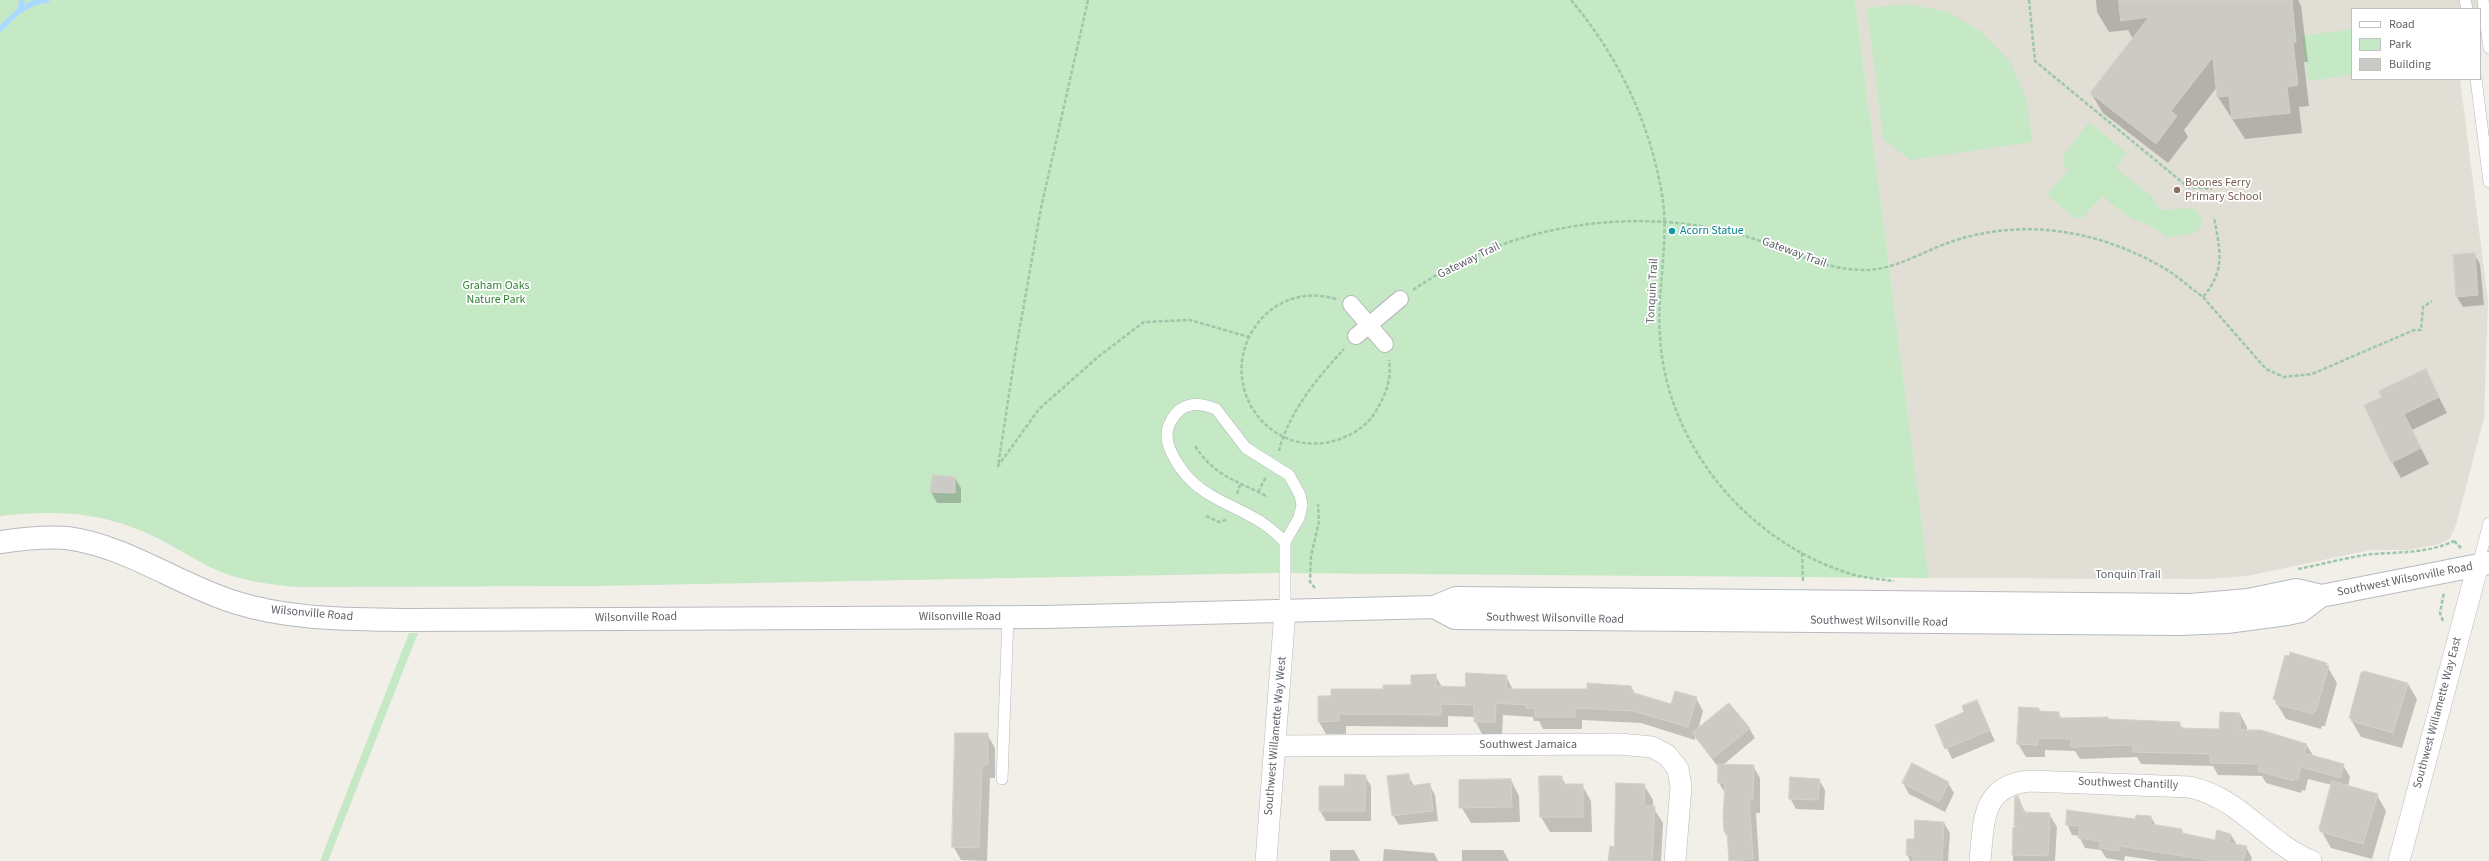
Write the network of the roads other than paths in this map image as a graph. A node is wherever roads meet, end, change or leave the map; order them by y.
1 (2483, 0) edge
2 (2489, 48) edge
3 (2476, 80) edge
4 (2489, 182) edge
5 (1400, 299) road end
6 (1351, 304) road end
7 (1369, 325) junction
8 (1356, 336) road end
9 (1385, 344) road end
10 (2489, 523) edge
11 (0, 542) edge
12 (1285, 542) junction
13 (2484, 564) edge
14 (2321, 596) junction
15 (1434, 607) junction
16 (1285, 611) junction
17 (1008, 617) junction
18 (1276, 746) junction
19 (1002, 779) dead end
20 (1266, 861) edge
21 (1675, 861) edge
22 (1980, 861) edge
23 (2312, 861) edge
24 (2399, 861) edge

1 - 2 lane
3 - 4 lane
5 - 7 street
6 - 7 street
7 - 8 street
7 - 9 street
10 - 13 lane
11 - 17 main road, Wilsonville Road
12 - 12 lane
12 - 16 lane
13 - 14 main road, Southwest Wilsonville Road
13 - 24 street, Southwest Willamette Way East
14 - 15 main road, Southwest Wilsonville Road
14 - 15 main road, Southwest Wilsonville Road
15 - 16 main road, Southwest Wilsonville Road
16 - 17 main road, Wilsonville Road
16 - 18 street, Southwest Willamette Way West
17 - 19 lane
18 - 20 street, Southwest Willamette Way West
18 - 21 street, Southwest Jamaica
22 - 23 street, Southwest Chantilly

